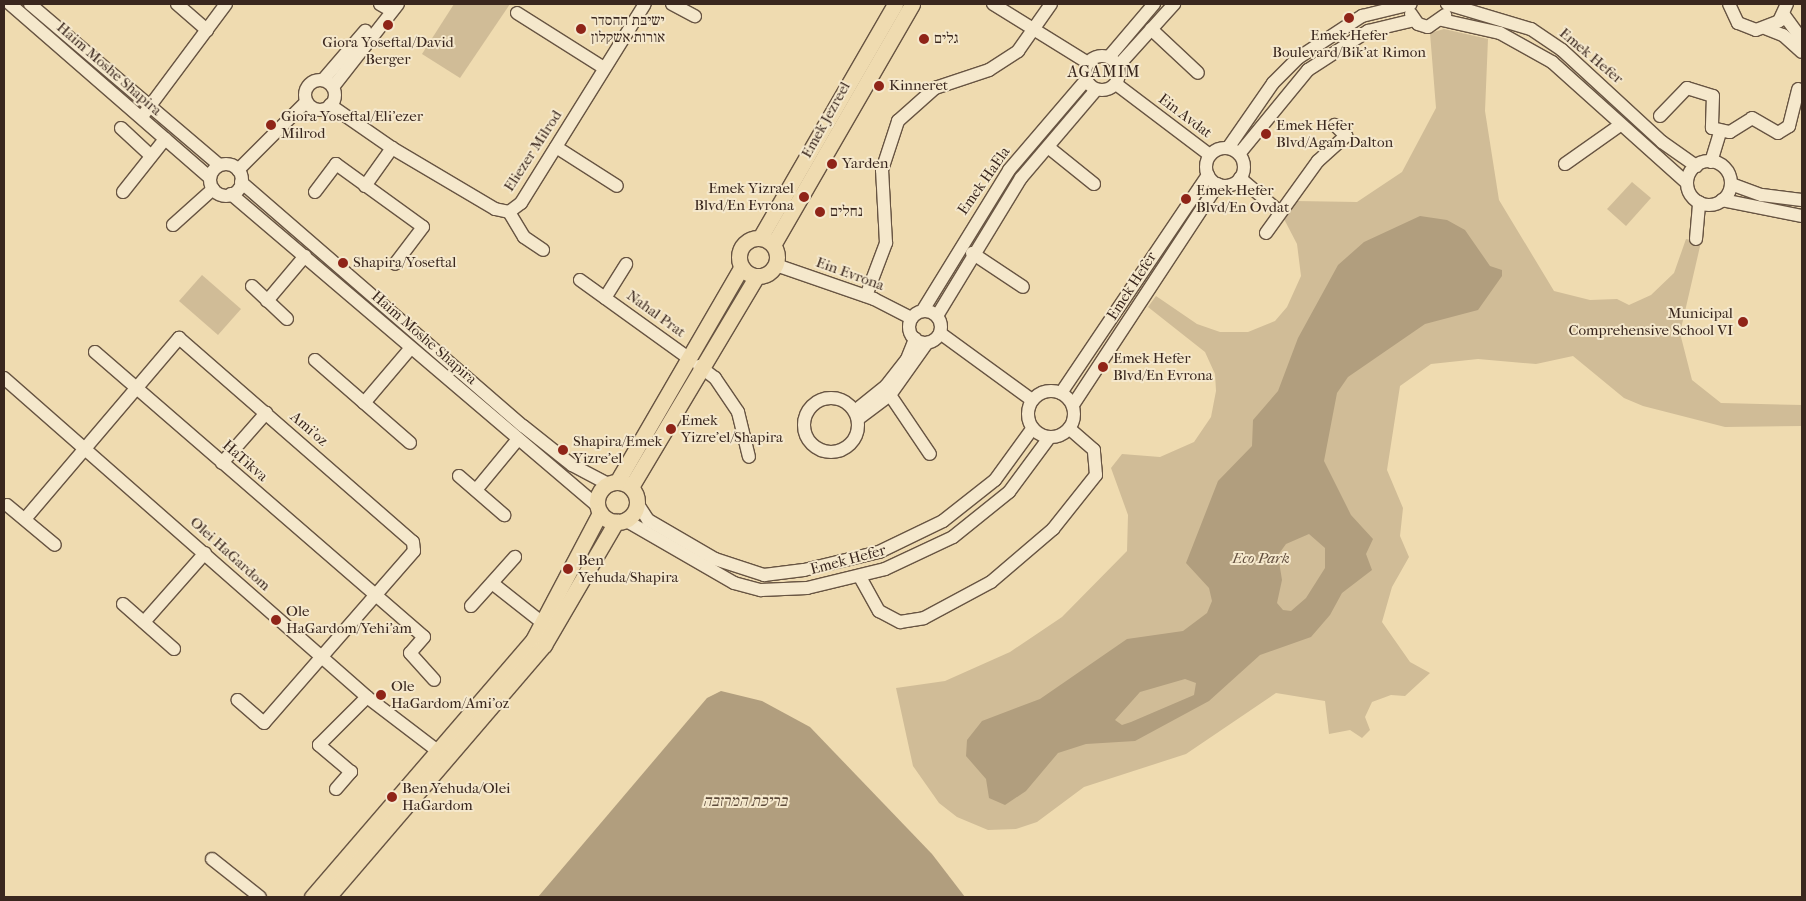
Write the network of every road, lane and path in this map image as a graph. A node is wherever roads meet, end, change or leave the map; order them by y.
1 (10, 4) edge
2 (30, 4) edge
3 (177, 4) edge
4 (226, 4) edge
5 (398, 4) edge
6 (645, 4) edge
7 (672, 4) edge
8 (895, 4) edge
9 (912, 4) edge
10 (993, 4) edge
11 (1051, 4) edge
12 (1154, 4) edge
13 (1174, 4) edge
14 (1411, 4) edge
15 (1446, 4) edge
16 (1729, 4) edge
17 (384, 5) edge
18 (1785, 10) edge
19 (517, 13) dead end
20 (695, 16) dead end
21 (1414, 20) junction
22 (1442, 20) junction
23 (1036, 28) junction
24 (1151, 29) junction
25 (1767, 29) junction
26 (206, 30) junction
27 (1802, 40) edge
28 (1802, 52) edge
29 (1113, 61) junction
30 (1088, 63) junction
31 (604, 68) junction
32 (1198, 73) dead end
33 (1086, 80) junction
34 (328, 84) junction
35 (1116, 84) junction
36 (1798, 89) dead end
37 (1096, 90) junction
38 (306, 102) junction
39 (330, 106) junction
40 (145, 113) junction
41 (1610, 116) junction
42 (1660, 116) dead end
43 (1335, 125) dead end
44 (1620, 125) junction
45 (121, 128) dead end
46 (1720, 132) junction
47 (1603, 134) junction
48 (165, 139) junction
49 (556, 147) junction
50 (1048, 147) junction
51 (392, 148) junction
52 (1228, 148) junction
53 (1240, 154) junction
54 (1210, 155) junction
55 (151, 156) junction
56 (1711, 162) junction
57 (1565, 164) dead end
58 (219, 165) junction
59 (1696, 166) junction
60 (1208, 175) junction
61 (240, 176) junction
62 (1240, 178) junction
63 (1688, 183) junction
64 (211, 184) junction
65 (1094, 184) dead end
66 (1218, 184) junction
67 (1731, 184) junction
68 (366, 186) junction
69 (617, 186) dead end
70 (123, 192) dead end
71 (315, 192) dead end
72 (231, 194) junction
73 (1722, 200) junction
74 (1802, 200) edge
75 (1704, 203) junction
76 (509, 212) junction
77 (1280, 212) junction
78 (1802, 216) edge
79 (173, 225) dead end
80 (1266, 233) dead end
81 (1696, 239) dead end
82 (767, 242) junction
83 (543, 250) dead end
84 (972, 252) junction
85 (305, 256) junction
86 (395, 264) dead end
87 (626, 264) dead end
88 (776, 265) junction
89 (742, 268) junction
90 (756, 277) junction
91 (580, 280) dead end
92 (252, 286) dead end
93 (1023, 287) dead end
94 (866, 296) junction
95 (605, 298) junction
96 (267, 301) junction
97 (923, 310) junction
98 (937, 316) junction
99 (911, 318) junction
100 (287, 319) dead end
101 (940, 333) junction
102 (921, 341) junction
103 (410, 349) junction
104 (95, 352) dead end
105 (315, 360) dead end
106 (693, 362) junction
107 (4, 378) edge
108 (136, 388) junction
109 (1061, 393) junction
110 (890, 395) junction
111 (1032, 400) junction
112 (364, 403) junction
113 (1073, 405) junction
114 (266, 413) junction
115 (856, 415) junction
116 (1032, 429) junction
117 (1070, 429) junction
118 (1049, 438) junction
119 (518, 439) junction
120 (410, 443) dead end
121 (85, 446) junction
122 (930, 454) dead end
123 (749, 457) dead end
124 (222, 463) junction
125 (459, 476) dead end
126 (619, 484) junction
127 (476, 490) junction
128 (637, 503) junction
129 (7, 505) dead end
130 (598, 509) junction
131 (504, 515) dead end
132 (25, 519) junction
133 (621, 521) junction
134 (55, 545) dead end
135 (204, 552) junction
136 (516, 557) dead end
137 (860, 577) junction
138 (492, 583) junction
139 (374, 595) junction
140 (124, 604) dead end
141 (471, 606) dead end
142 (144, 622) junction
143 (544, 624) junction
144 (174, 648) dead end
145 (320, 656) junction
146 (434, 680) dead end
147 (367, 697) junction
148 (238, 700) dead end
149 (438, 751) junction
150 (336, 789) dead end
151 (212, 859) dead end
152 (260, 897) edge
153 (312, 897) edge
154 (328, 897) edge

1 - 40 street, Haim Moshe Shapira
2 - 40 street, Haim Moshe Shapira
3 - 26 street
4 - 26 street
5 - 34 street
6 - 31 street, Eliezer Milrod
7 - 20 street
8 - 82 main road, Emek Jezreel
9 - 82 main road, Emek Jezreel
10 - 23 street
11 - 23 street
12 - 29 street
13 - 24 street
14 - 21 street
14 - 52 street
15 - 22 street
15 - 59 street, Emek Hefer
16 - 25 street
17 - 34 street
18 - 25 street
18 - 27 street
19 - 31 street
21 - 22 street, Emek Hefer
21 - 53 street
22 - 41 street, Emek Hefer
23 - 30 street
23 - 94 street
24 - 29 street
24 - 32 street
25 - 28 street
26 - 40 street
29 - 30 street
29 - 35 street
30 - 33 street
31 - 49 street, Eliezer Milrod
33 - 37 street
33 - 97 street, Emek HaEla
34 - 38 street
34 - 39 street
35 - 37 street
35 - 54 street, Ein Avdat
36 - 46 street
37 - 50 street, Emek HaEla
38 - 39 street
38 - 61 street
39 - 51 street, Eliezer Milrod
40 - 48 street, Haim Moshe Shapira
40 - 58 street, Haim Moshe Shapira
41 - 44 street, Emek Hefer
41 - 47 street
42 - 46 street
43 - 77 street
44 - 47 street
44 - 63 street, Emek Hefer
45 - 55 street
46 - 56 street
47 - 57 street
48 - 55 street
48 - 64 street, Haim Moshe Shapira
49 - 69 street
49 - 76 street, Eliezer Milrod
50 - 65 street
50 - 84 street, Emek HaEla
51 - 68 street
51 - 76 street, Eliezer Milrod
52 - 53 street
52 - 54 street
53 - 62 street
54 - 60 street
55 - 70 street
56 - 59 street
56 - 67 street
58 - 61 street
58 - 64 street
59 - 63 street
60 - 66 street
60 - 109 street, Emek Hefer
61 - 72 street
61 - 126 street, Haim Moshe Shapira
62 - 66 street
62 - 77 street
63 - 75 street
64 - 72 street
64 - 79 street
66 - 113 street, Emek Hefer
67 - 73 street
67 - 74 street
68 - 71 street
68 - 86 street
72 - 85 street, Haim Moshe Shapira
73 - 75 street
73 - 78 street
75 - 81 street
76 - 83 street
77 - 80 street
82 - 88 main road
82 - 89 main road
84 - 93 street
84 - 98 street, Emek HaEla
85 - 96 street
85 - 103 street, Haim Moshe Shapira
87 - 95 street, Nahal Prat
88 - 90 main road
88 - 94 street, Ein Evrona
89 - 90 main road
89 - 106 main road
90 - 106 main road
91 - 95 street, Nahal Prat
92 - 96 street
94 - 99 street, Ein Evrona
95 - 106 street, Nahal Prat
96 - 100 street
97 - 98 street
97 - 99 street
98 - 101 street
99 - 102 street
101 - 102 street
101 - 111 street
102 - 110 street
102 - 115 street
103 - 112 street
103 - 119 street, Haim Moshe Shapira
104 - 108 street, HaTikva
105 - 112 street
106 - 123 street, Nahal Prat
106 - 126 main road
107 - 121 street, Olei HaGardom
108 - 114 street, Ami'oz
108 - 121 street, Ami'oz
108 - 124 street, HaTikva
109 - 111 street
109 - 113 street
110 - 115 street
110 - 122 street
111 - 116 street
112 - 120 street
113 - 117 street
114 - 124 street
114 - 139 street, Ami'oz
115 - 115 street
116 - 118 street
116 - 128 street, Emek Hefer
117 - 118 street
117 - 137 street
118 - 137 street, Emek Hefer
119 - 127 street
119 - 130 street, Haim Moshe Shapira
121 - 132 street, Ami'oz
121 - 135 street, Olei HaGardom
124 - 139 street, HaTikva
125 - 127 street
126 - 128 main road
126 - 130 main road
127 - 131 street
128 - 133 main road
129 - 132 street
130 - 133 main road
130 - 143 main road
132 - 134 street
133 - 137 street, Emek Hefer
133 - 154 main road
135 - 142 street
135 - 145 street, Olei HaGardom
136 - 138 street
138 - 141 street
138 - 143 street
139 - 145 street, Ami'oz
139 - 146 street, HaTikva
140 - 142 street
142 - 144 street
143 - 149 main road
145 - 147 street, Olei HaGardom
145 - 148 street, Ami'oz
147 - 149 street, Olei HaGardom
147 - 150 street
149 - 153 main road
151 - 152 street

